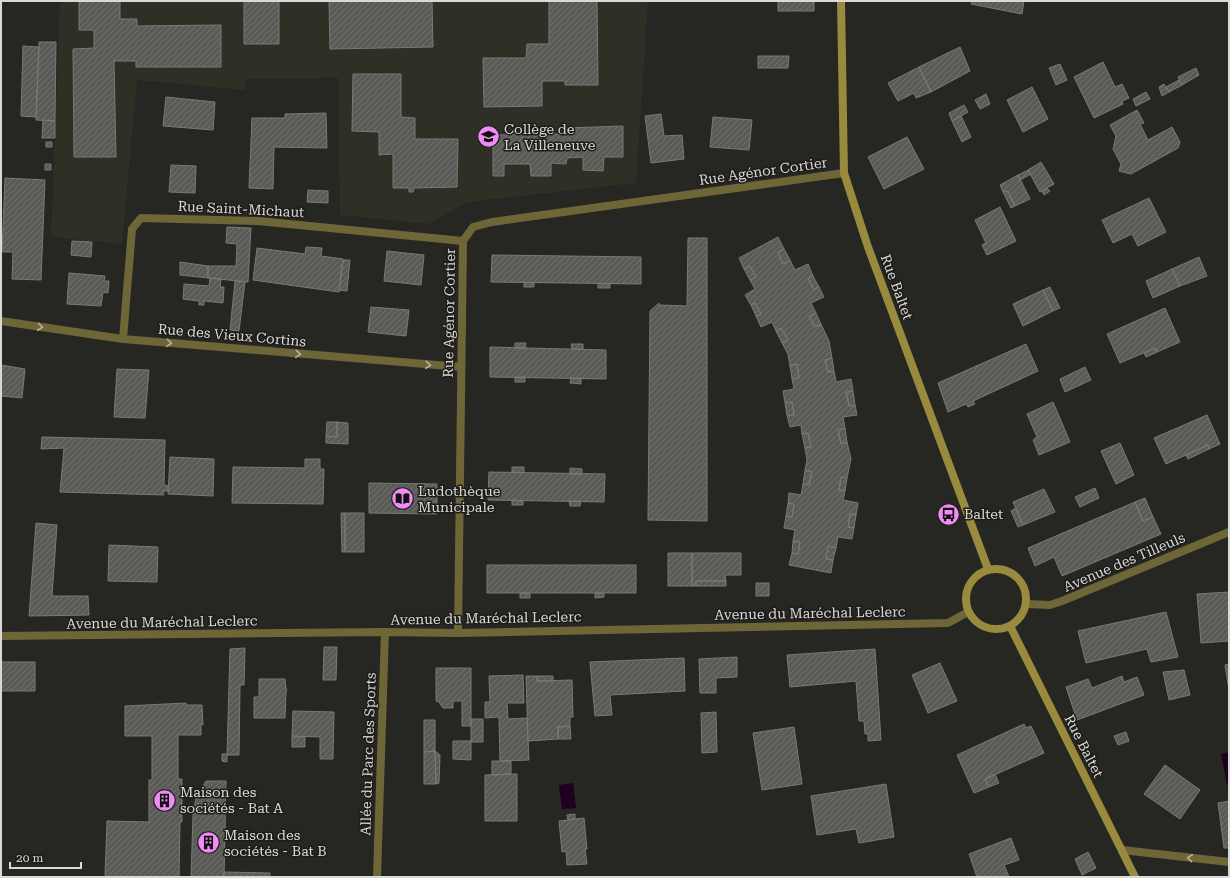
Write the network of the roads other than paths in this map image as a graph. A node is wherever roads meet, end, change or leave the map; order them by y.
1 (841, 1) edge
2 (844, 173) junction
3 (463, 241) junction
4 (1, 321) edge
5 (123, 339) junction
6 (461, 367) junction
7 (1229, 532) edge
8 (988, 569) junction
9 (1026, 604) junction
10 (968, 612) junction
11 (1010, 626) junction
12 (385, 632) junction
13 (458, 633) junction
14 (1, 636) edge
15 (1122, 850) junction
16 (1229, 862) edge
17 (377, 877) edge
18 (1135, 877) edge

1 - 2 street, Rue Baltet
2 - 3 street, Rue Agénor Cortier
2 - 8 street, Rue Baltet
3 - 5 street, Rue Saint-Michaut
3 - 6 street, Rue Agénor Cortier
4 -> 5 street, Rue des Vieux Cortins
5 -> 6 street, Rue des Vieux Cortins
6 - 13 street, Rue Agénor Cortier
7 - 9 street, Avenue des Tilleuls
8 - 9 street
8 - 10 street
9 - 11 street
10 - 11 street
10 - 13 street, Avenue du Maréchal Leclerc
11 - 15 street, Rue Baltet
12 - 13 street, Avenue du Maréchal Leclerc
12 - 14 street, Avenue du Maréchal Leclerc
12 - 17 street, Allée du Parc des Sports
16 -> 15 street
15 - 18 street, Rue Baltet

